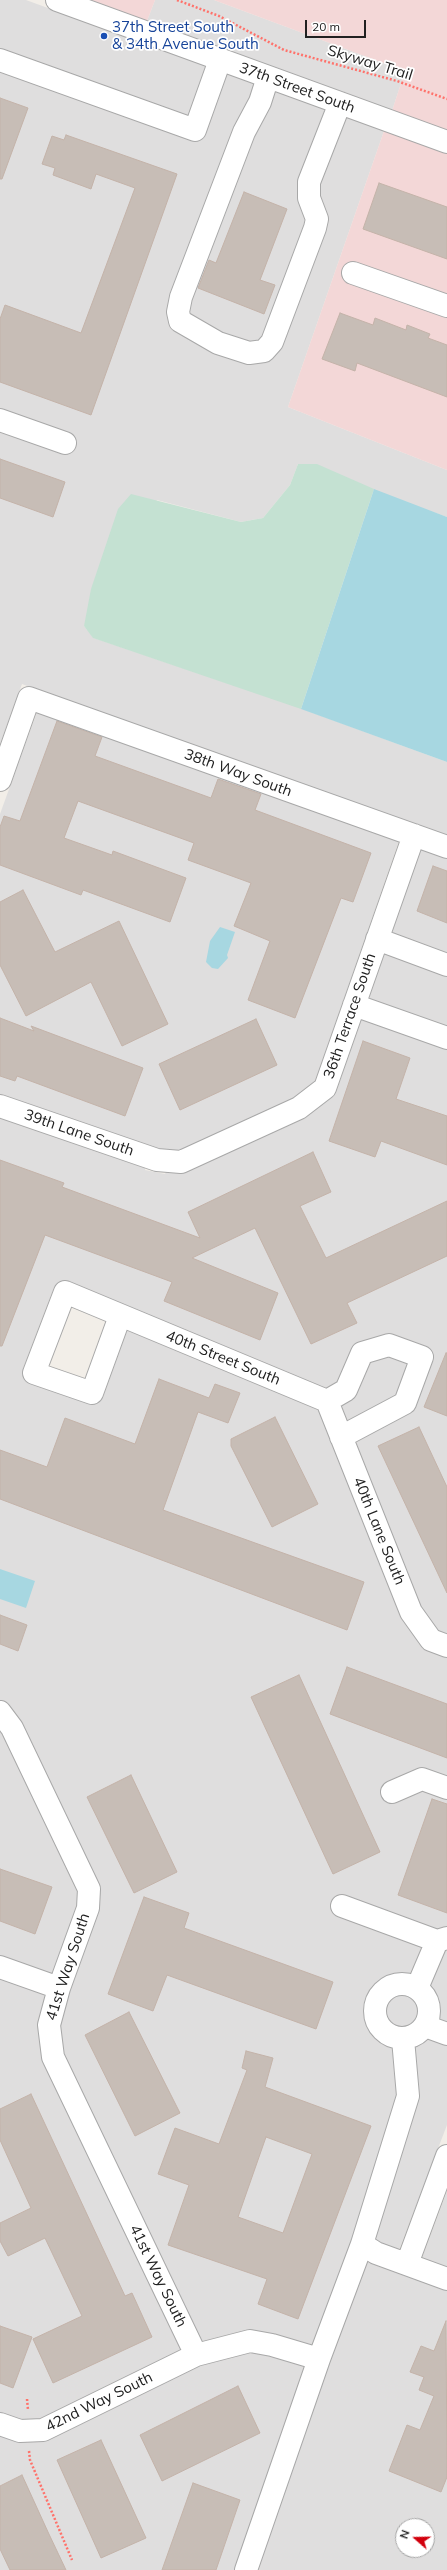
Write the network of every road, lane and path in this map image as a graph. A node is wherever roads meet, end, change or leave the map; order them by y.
1 (57, 0) edge
2 (177, 0) edge
3 (0, 60) edge
4 (220, 60) junction
5 (268, 77) junction
6 (447, 99) edge
7 (340, 103) junction
8 (447, 142) edge
9 (353, 273) dead end
10 (447, 306) edge
11 (0, 420) edge
12 (65, 443) dead end
13 (0, 780) edge
14 (414, 835) junction
15 (447, 847) edge
16 (377, 939) junction
17 (447, 964) edge
18 (354, 1005) junction
19 (447, 1038) edge
20 (0, 1106) edge
21 (157, 1160) joint
22 (120, 1316) junction
23 (327, 1401) junction
24 (342, 1437) junction
25 (447, 1646) edge
26 (0, 1712) edge
27 (447, 1788) edge
28 (392, 1792) dead end
29 (342, 1906) dead end
30 (442, 1939) edge
31 (0, 1967) edge
32 (59, 1988) junction
33 (417, 1988) junction
34 (425, 2026) junction
35 (447, 2034) edge
36 (404, 2039) junction
37 (447, 2156) edge
38 (362, 2244) junction
39 (407, 2264) junction
40 (447, 2279) edge
41 (196, 2355) junction
42 (319, 2359) junction
43 (0, 2424) edge
44 (32, 2466) dead end
45 (72, 2560) dead end
46 (246, 2570) edge

1 - 4 street, 37th Street South
2 - 6 path, Skyway Trail
3 - 4 street
4 - 5 street, 37th Street South
5 - 7 street, 37th Street South
5 - 7 street
7 - 8 street, 37th Street South
9 - 10 street
11 - 12 street
13 - 14 street, 38th Way South
14 - 15 street, 38th Way South
14 - 16 street, 36th Terrace South
16 - 17 street
16 - 18 street, 36th Terrace South
18 - 19 street
18 - 21 street, 36th Terrace South
20 - 21 street, 39th Lane South
22 - 22 street, 40th Street South
22 - 23 street, 40th Street South
23 - 24 street, 40th Lane South
23 - 24 street
24 - 25 street, 40th Lane South
26 - 32 street, 41st Way South
27 - 28 street
29 - 30 street
30 - 33 street
31 - 32 street
32 - 41 street, 41st Way South
33 - 34 street
33 - 36 street
34 - 35 street
34 - 36 street
36 - 38 street
37 - 39 street
38 - 39 street
38 - 42 street
39 - 40 street
41 - 42 street, 42nd Way South
41 - 43 street, 42nd Way South
42 - 46 street
44 - 45 path

